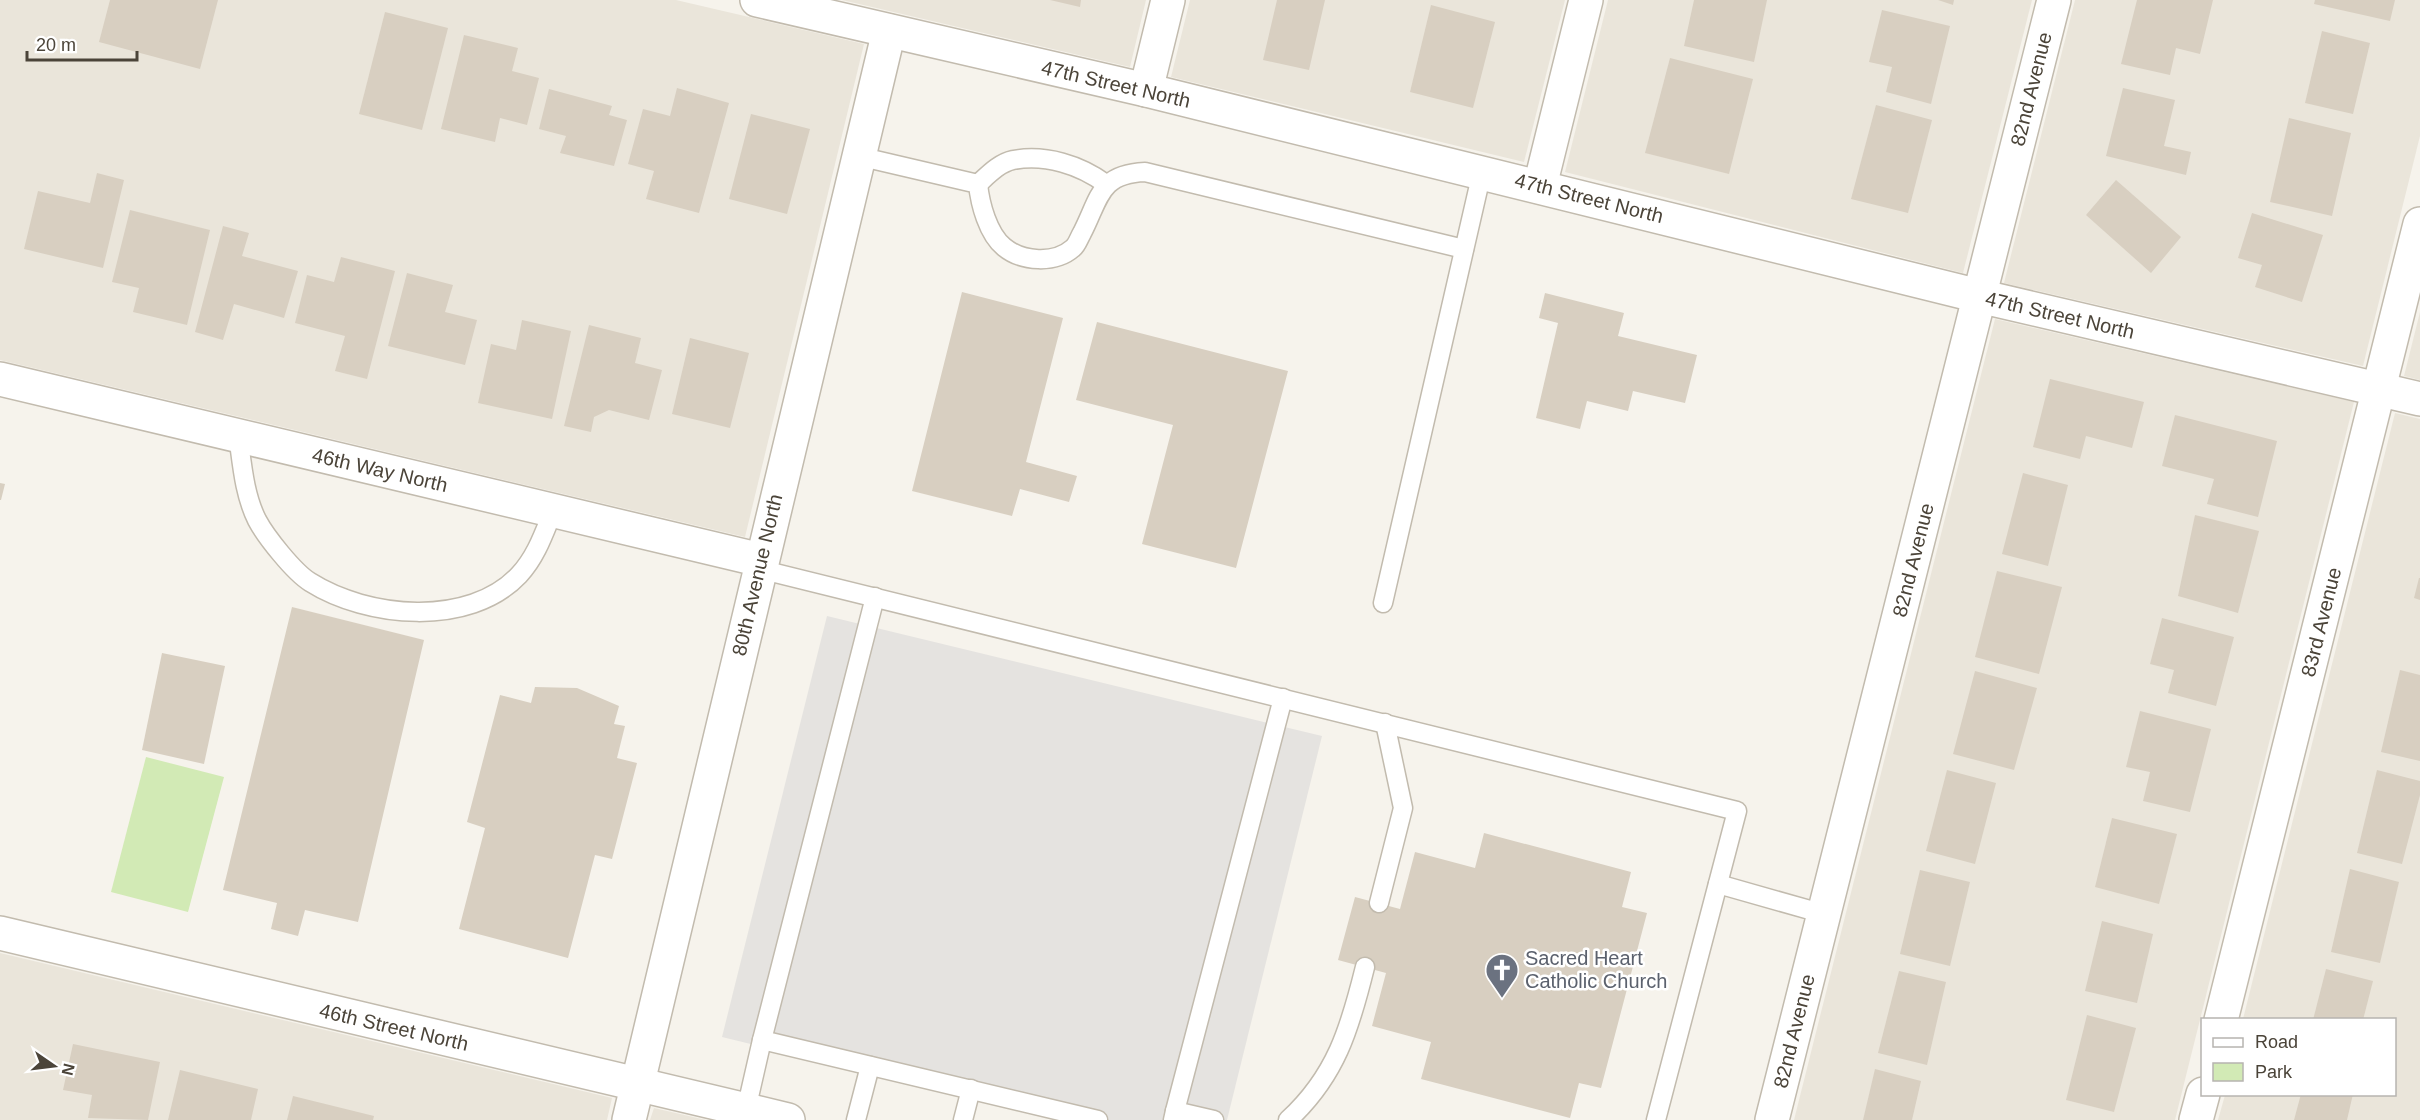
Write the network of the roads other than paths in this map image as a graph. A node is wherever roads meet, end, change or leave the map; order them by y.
1 (757, 0) edge
2 (1168, 0) edge
3 (1586, 0) edge
4 (2054, 0) edge
5 (889, 31) junction
6 (1146, 90) junction
7 (858, 156) junction
8 (1482, 172) junction
9 (978, 184) junction
10 (1106, 184) junction
11 (1540, 186) junction
12 (2420, 224) edge
13 (1464, 249) junction
14 (1979, 296) junction
15 (0, 379) edge
16 (2379, 389) junction
17 (2420, 399) edge
18 (237, 435) junction
19 (553, 511) junction
20 (760, 564) junction
21 (875, 597) junction
22 (1383, 603) dead end
23 (1283, 698) junction
24 (1385, 723) junction
25 (1718, 884) junction
26 (1379, 903) dead end
27 (1824, 914) junction
28 (0, 933) edge
29 (1365, 967) dead end
30 (2222, 1018) edge
31 (762, 1040) junction
32 (870, 1066) junction
33 (638, 1085) junction
34 (971, 1089) junction
35 (2203, 1096) edge
36 (746, 1110) junction
37 (1174, 1115) edge
38 (1068, 1117) edge
39 (629, 1120) edge
40 (788, 1120) edge
41 (856, 1120) edge
42 (963, 1120) edge
43 (1098, 1120) edge
44 (1214, 1120) edge
45 (1288, 1120) edge
46 (1656, 1120) edge
47 (1772, 1120) edge
48 (2196, 1120) edge

1 - 5 street, 47th Street North
2 - 6 street
3 - 11 street
4 - 14 street, 82nd Avenue
5 - 6 street, 47th Street North
5 - 7 street, 80th Avenue North
6 - 8 street, 47th Street North
7 - 9 lane
7 - 20 street, 80th Avenue North
8 - 11 street, 47th Street North
8 - 13 lane
9 - 10 lane
9 - 10 lane
10 - 13 lane
11 - 14 street, 47th Street North
12 - 16 street, 83rd Avenue
13 - 22 lane
14 - 16 street, 47th Street North
14 - 27 street, 82nd Avenue
15 - 18 street, 46th Way North
16 - 17 street, 47th Street North
16 - 30 street, 83rd Avenue
18 - 19 street, 46th Way North
18 - 19 lane
19 - 20 street, 46th Way North
20 - 21 lane
20 - 33 street, 80th Avenue North
21 - 23 lane
21 - 31 lane
23 - 24 lane
23 - 37 lane
24 - 25 lane
24 - 26 lane
25 - 27 lane
25 - 46 lane
27 - 47 street, 82nd Avenue
28 - 33 street, 46th Street North
29 - 45 lane
31 - 32 lane
31 - 36 lane
32 - 34 lane
32 - 41 lane
33 - 36 street, 46th Street North
33 - 39 street, 80th Avenue North
34 - 38 lane
34 - 42 lane
35 - 48 street
36 - 40 street, 46th Street North
37 - 44 lane
38 - 43 lane

